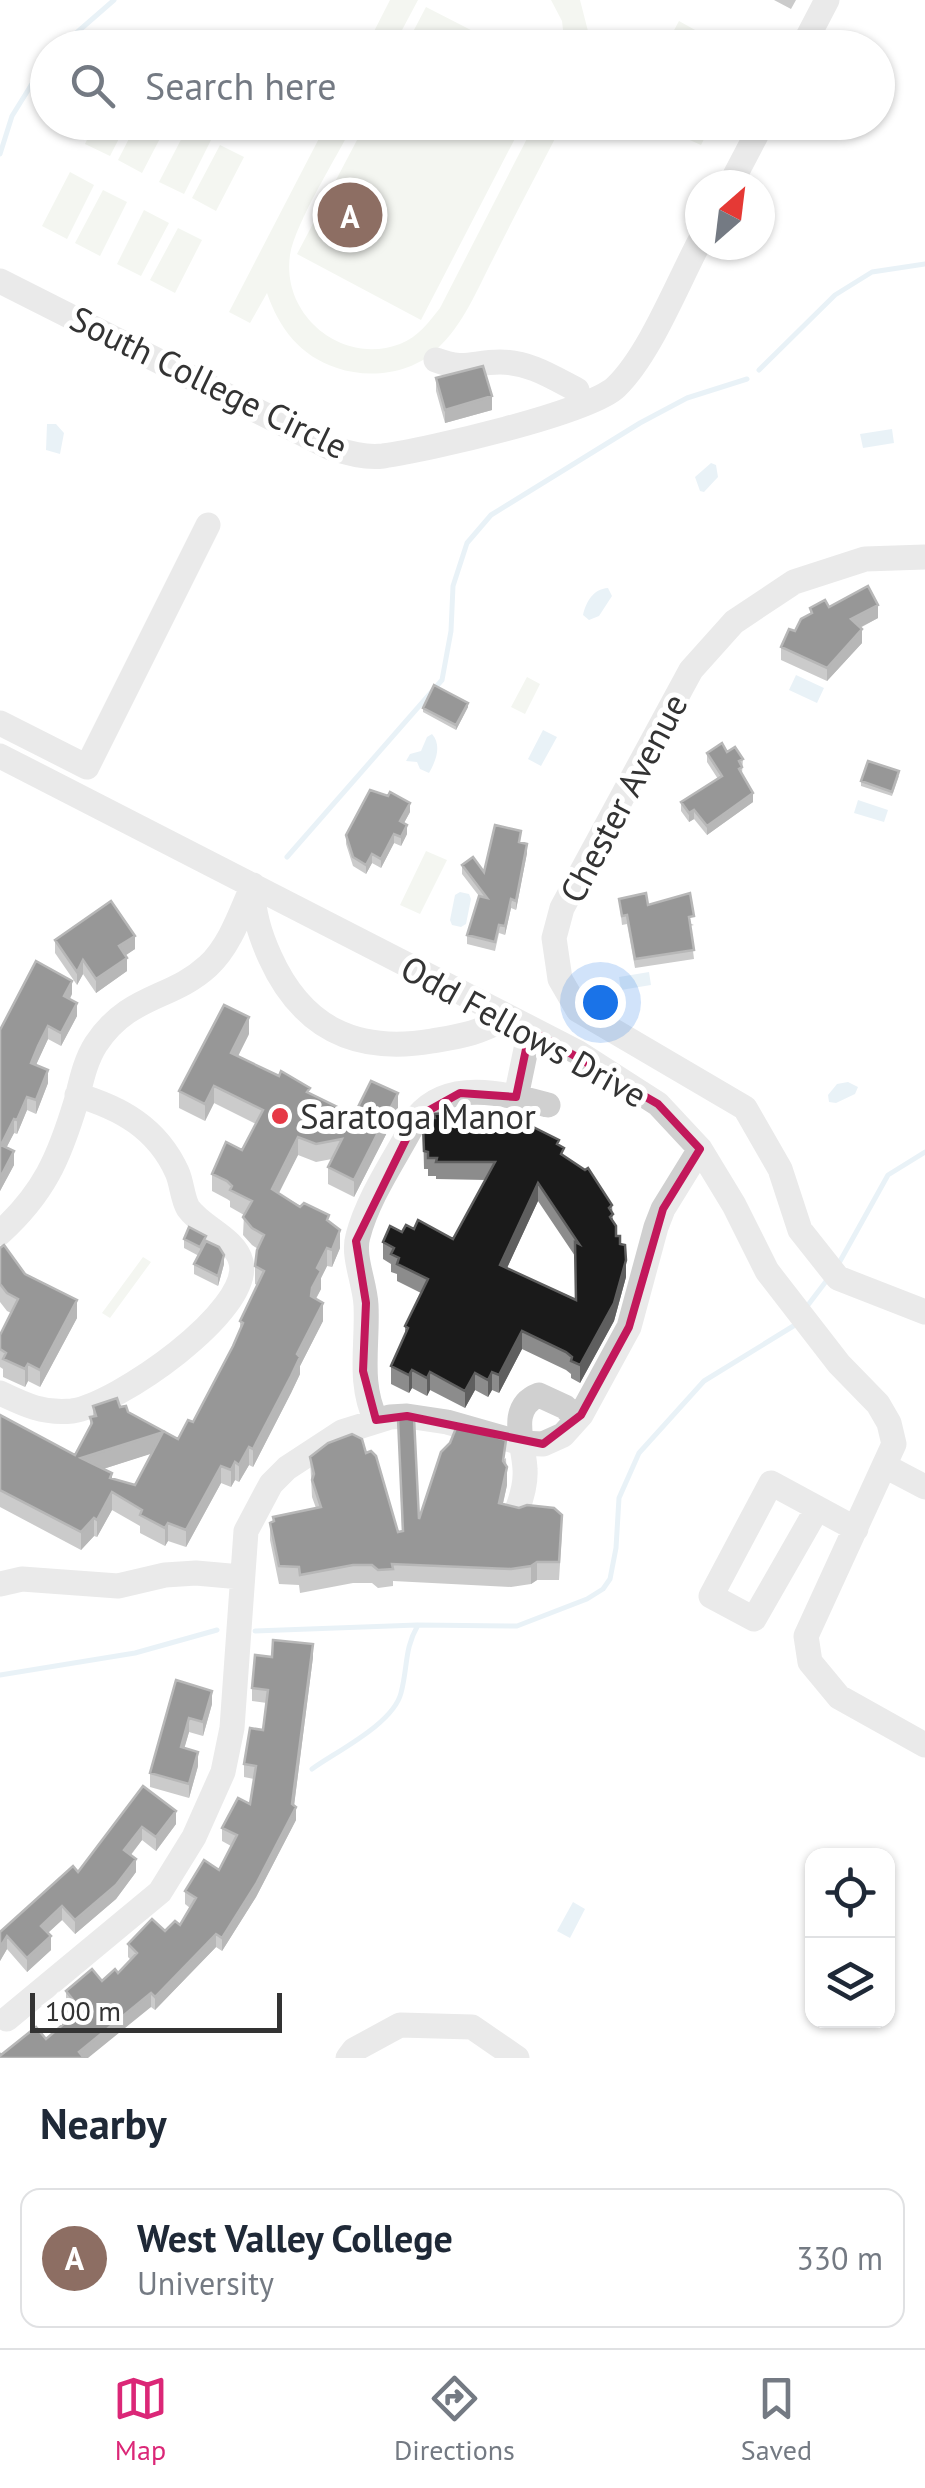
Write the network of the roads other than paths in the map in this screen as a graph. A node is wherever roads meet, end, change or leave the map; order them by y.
1 (827, 0) edge
2 (811, 30) edge
3 (753, 140) edge
4 (738, 170) edge
5 (690, 260) edge
6 (0, 281) edge
7 (436, 360) dead end
8 (577, 390) dead end
9 (208, 524) dead end
10 (925, 557) edge
11 (0, 723) edge
12 (0, 756) edge
13 (253, 885) junction
14 (505, 1018) junction
15 (530, 1030) junction
16 (78, 1095) junction
17 (516, 1097) junction
18 (548, 1106) dead end
19 (700, 1149) junction
20 (0, 1233) edge
21 (925, 1312) edge
22 (0, 1393) edge
23 (577, 1419) junction
24 (376, 1420) junction
25 (521, 1442) junction
26 (885, 1466) junction
27 (925, 1487) edge
28 (818, 1509) junction
29 (517, 1510) edge
30 (856, 1529) junction
31 (242, 1577) junction
32 (0, 1584) edge
33 (925, 1745) edge
34 (6, 2018) dead end
35 (348, 2058) edge
36 (517, 2058) edge

1 - 2 street
3 - 4 street
5 - 6 street, South College Circle
7 - 8 street
9 - 11 street
10 - 21 street, Chester Avenue
12 - 13 street, Odd Fellows Drive
13 - 14 street, Odd Fellows Drive
13 - 14 street
13 - 16 street
14 - 15 street, Odd Fellows Drive
15 - 17 street
15 - 19 street, Odd Fellows Drive
16 - 20 street
16 - 22 street
17 - 18 street
17 - 24 street
19 - 23 street
19 - 26 street, Odd Fellows Drive
23 - 25 street
23 - 25 street
24 - 25 street
24 - 31 street
25 - 29 street
26 - 27 street
26 - 30 street, Odd Fellows Drive
28 - 28 street
28 - 30 street
30 - 33 street, Odd Fellows Drive
31 - 32 street
31 - 34 street
35 - 36 street

